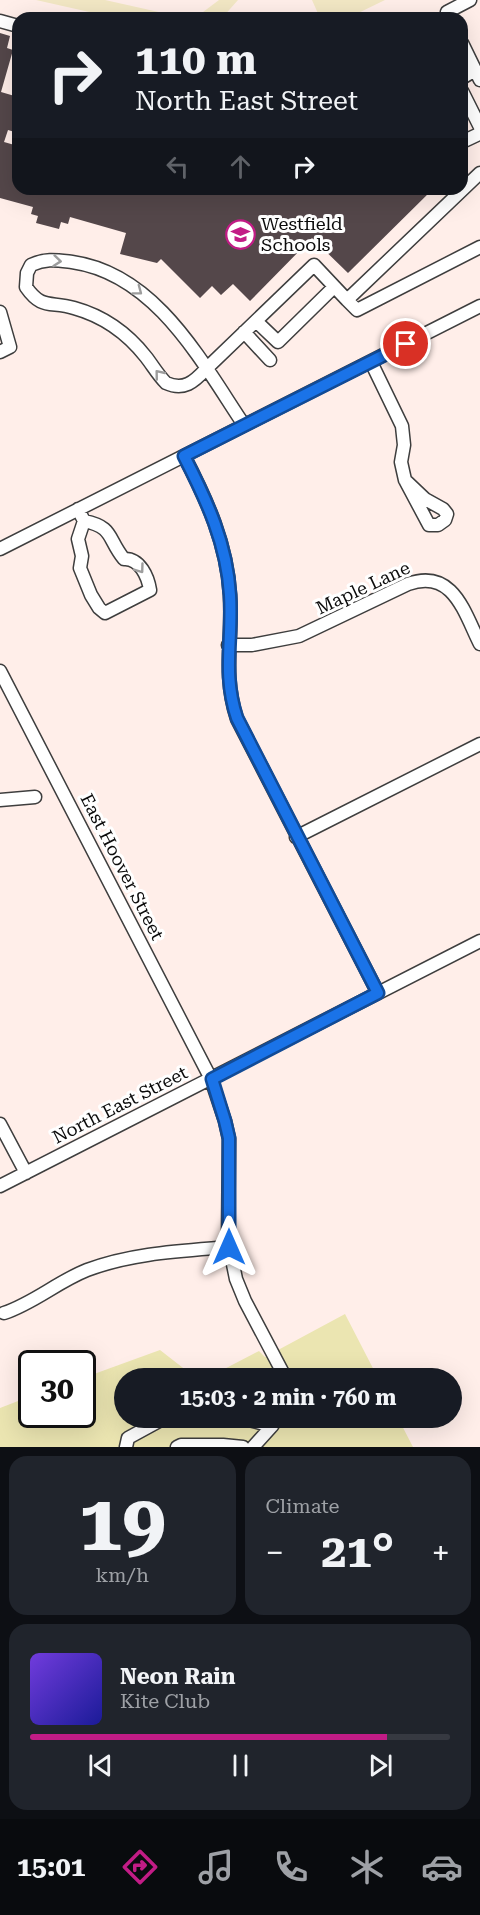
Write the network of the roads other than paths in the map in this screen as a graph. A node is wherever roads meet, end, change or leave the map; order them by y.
1 (470, 0) edge
2 (452, 12) edge
3 (468, 55) edge
4 (478, 75) edge
5 (468, 104) edge
6 (480, 129) edge
7 (468, 139) edge
8 (480, 173) edge
9 (468, 184) edge
10 (457, 195) edge
11 (480, 247) edge
12 (334, 287) junction
13 (347, 300) junction
14 (479, 308) edge
15 (0, 312) edge
16 (256, 321) junction
17 (244, 332) junction
18 (0, 352) edge
19 (270, 360) dead end
20 (370, 362) junction
21 (206, 369) junction
22 (244, 425) junction
23 (184, 456) junction
24 (405, 480) dead end
25 (81, 515) junction
26 (0, 549) edge
27 (480, 644) edge
28 (228, 645) junction
29 (0, 671) edge
30 (480, 744) edge
31 (35, 797) dead end
32 (0, 800) edge
33 (296, 837) junction
34 (480, 941) edge
35 (378, 993) junction
36 (212, 1079) junction
37 (0, 1124) edge
38 (26, 1173) junction
39 (0, 1186) edge
40 (229, 1247) junction
41 (4, 1313) dead end
42 (281, 1368) edge
43 (146, 1428) edge
44 (270, 1428) edge
45 (126, 1447) edge
46 (177, 1447) edge
47 (243, 1447) edge
48 (253, 1447) edge

1 - 2 street
3 - 4 street
5 - 6 street
6 - 7 street
8 - 9 street
10 - 13 street
11 - 13 street
12 - 13 street
12 - 16 street
12 - 16 street
14 - 20 street
15 - 18 street
16 - 17 street
17 - 19 street
17 - 21 street
20 - 22 street
20 - 24 street
21 -> 21 street
21 - 22 street
22 - 23 street
23 - 25 street
23 - 28 street
25 -> 25 street
25 - 26 street
27 - 28 street, Maple Lane
28 - 33 street
29 - 36 street, East Hoover Street
30 - 33 street
31 - 32 street
33 - 35 street
34 - 35 street, North East Street
35 - 36 street, North East Street
36 - 38 street, North East Street
36 - 40 street, East Hoover Street
37 - 38 street
38 - 39 street, North East Street
40 - 41 street
40 - 42 street, East Hoover Street
43 - 45 street
44 - 48 street
46 - 47 street

